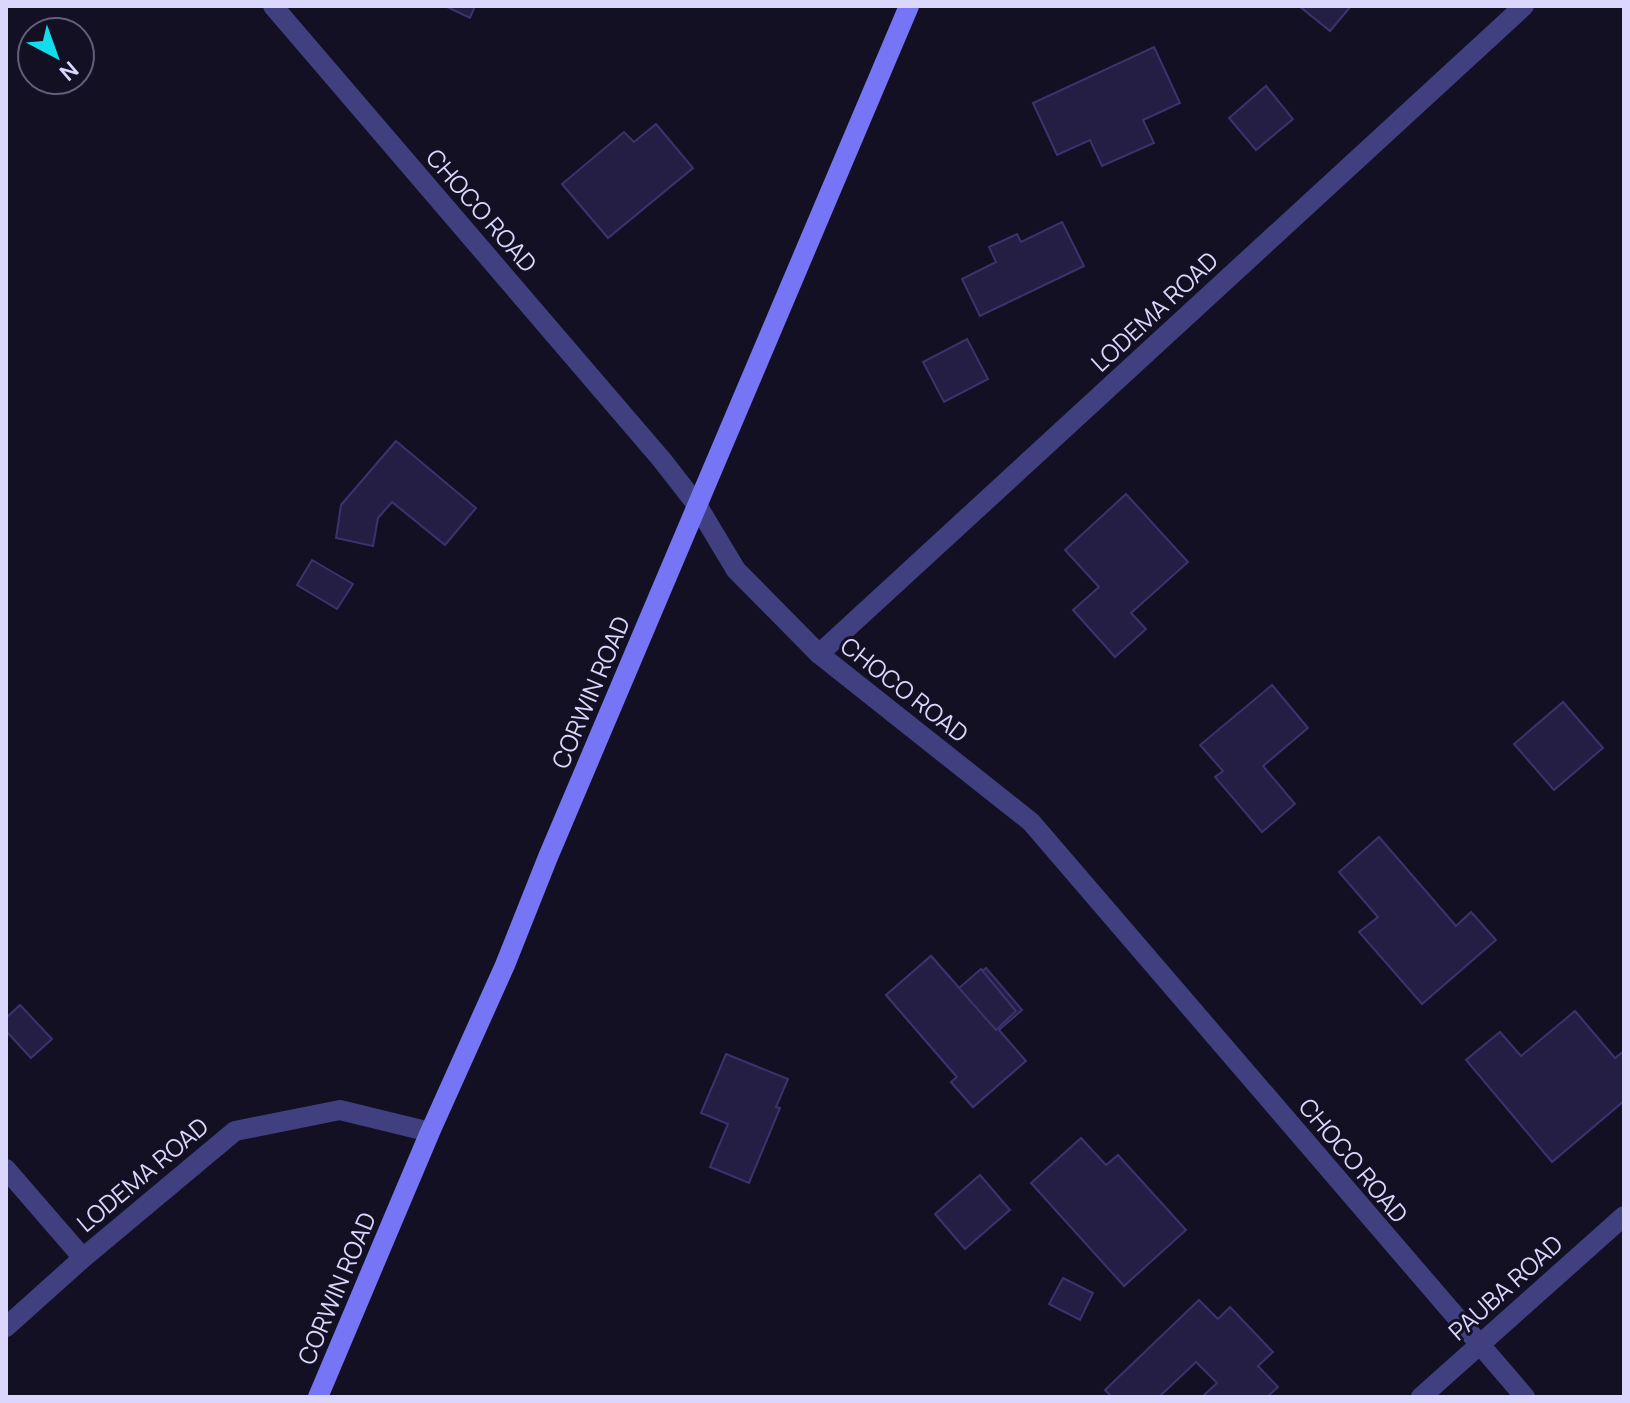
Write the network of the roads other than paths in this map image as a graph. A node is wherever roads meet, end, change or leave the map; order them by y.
1 (273, 6) edge
2 (909, 6) edge
3 (1524, 6) edge
4 (697, 505) junction
5 (819, 654) junction
6 (430, 1132) junction
7 (6, 1169) edge
8 (1624, 1216) edge
9 (83, 1258) junction
10 (6, 1327) edge
11 (1479, 1345) junction
12 (318, 1397) edge
13 (1421, 1397) edge
14 (1525, 1397) edge

1 - 4 street, CHOCO ROAD
2 - 4 main road, CORWIN ROAD
3 - 5 street, LODEMA ROAD
4 - 5 street, CHOCO ROAD
4 - 6 main road, CORWIN ROAD
5 - 11 street, CHOCO ROAD
6 - 9 street, LODEMA ROAD
6 - 12 main road, CORWIN ROAD
7 - 9 street
8 - 11 street, PAUBA ROAD
9 - 10 street, LODEMA ROAD
11 - 13 street, PAUBA ROAD
11 - 14 street, CHOCO ROAD

